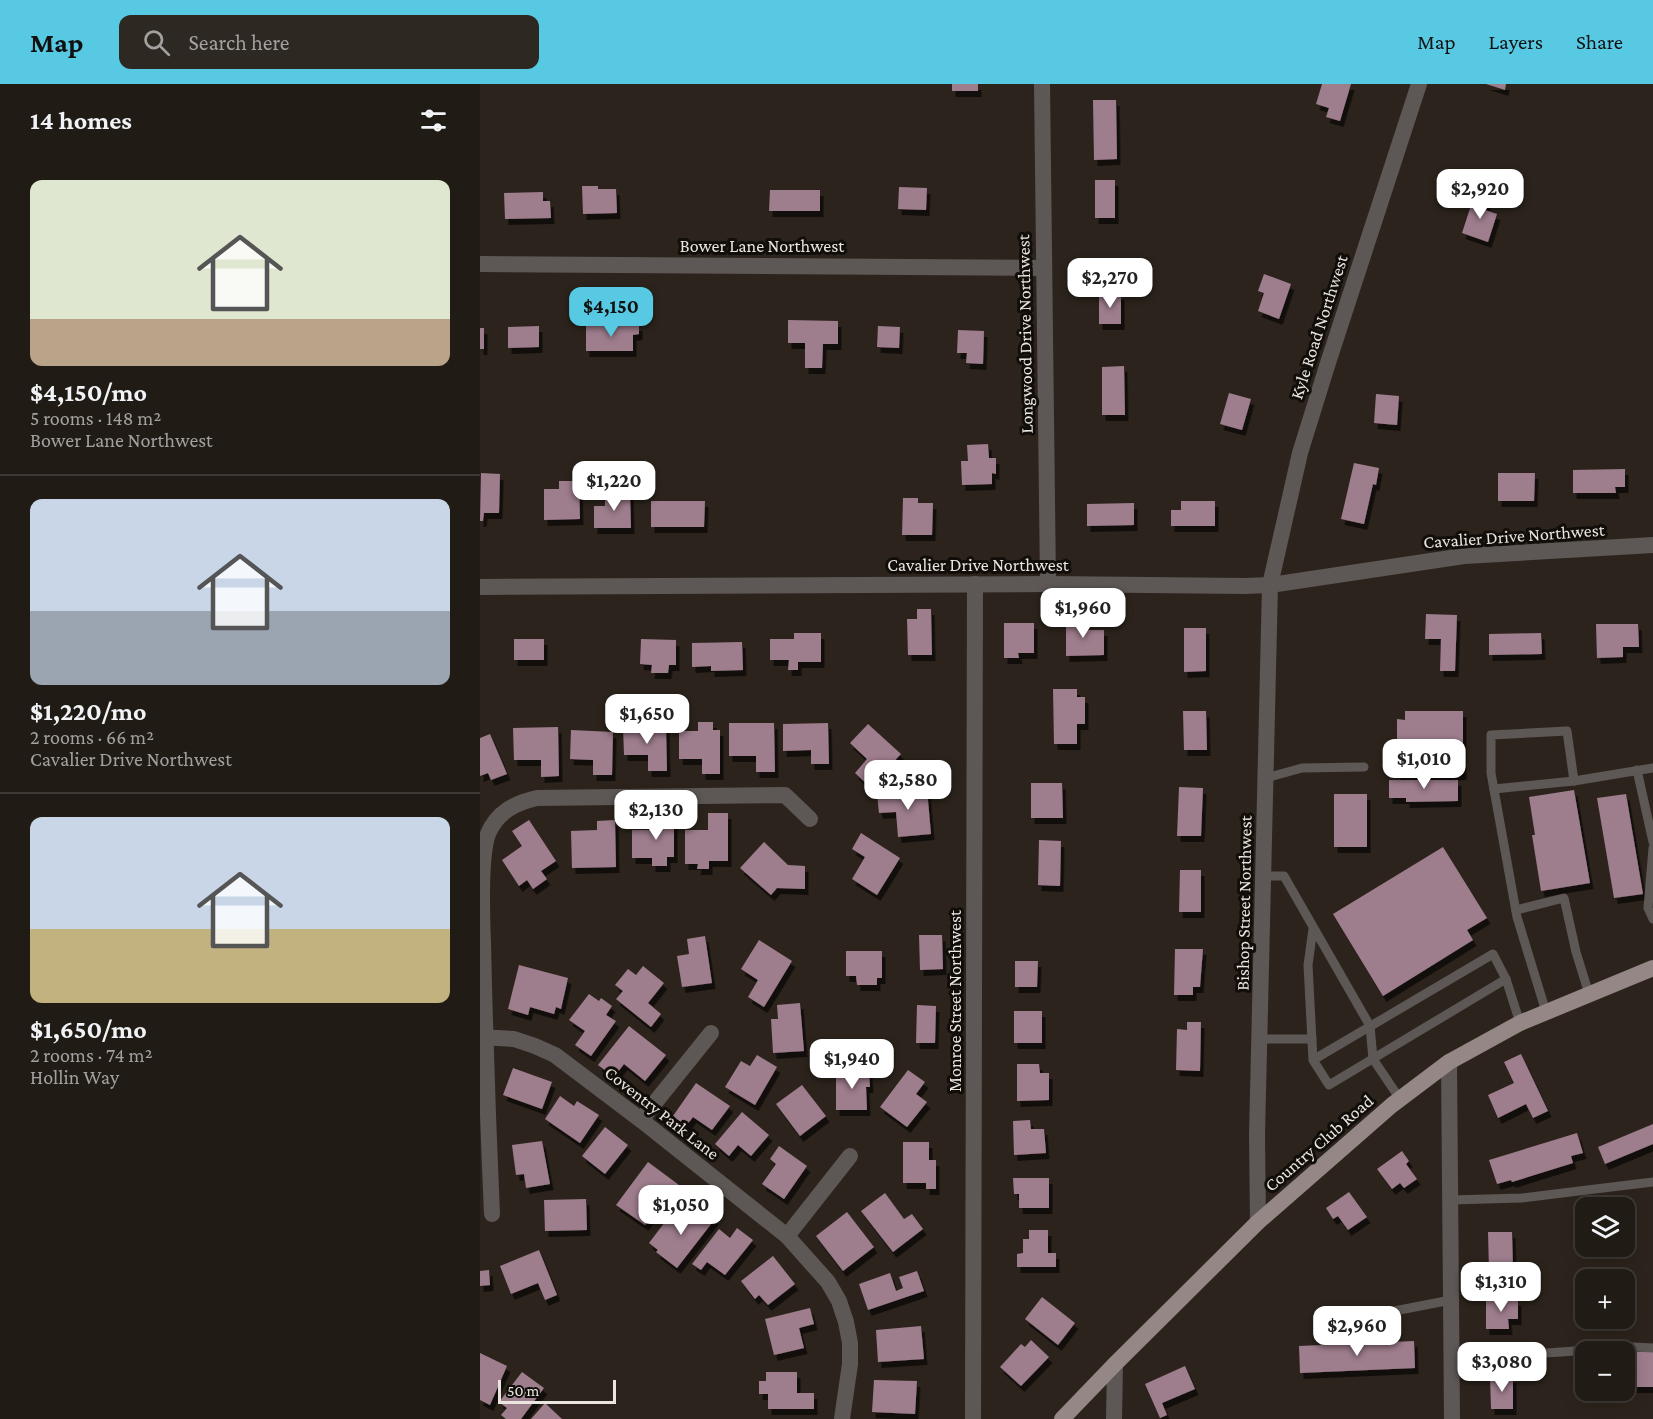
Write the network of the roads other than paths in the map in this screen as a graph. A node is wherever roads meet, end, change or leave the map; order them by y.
1 (1042, 84) edge
2 (1419, 84) edge
3 (480, 264) edge
4 (1043, 268) junction
5 (1653, 545) edge
6 (975, 584) junction
7 (1048, 584) junction
8 (1270, 585) junction
9 (480, 587) edge
10 (1364, 767) dead end
11 (1653, 768) edge
12 (1637, 770) junction
13 (1266, 778) junction
14 (1574, 781) junction
15 (1494, 789) junction
16 (810, 819) dead end
17 (1653, 842) edge
18 (1653, 848) edge
19 (1264, 876) junction
20 (1516, 910) junction
21 (1653, 919) edge
22 (1314, 929) junction
23 (1653, 968) edge
24 (1506, 979) junction
25 (1589, 994) junction
26 (1546, 1012) junction
27 (1520, 1023) junction
28 (1370, 1026) junction
29 (711, 1033) dead end
30 (483, 1037) edge
31 (1260, 1039) junction
32 (1312, 1039) junction
33 (1373, 1059) junction
34 (1313, 1060) junction
35 (1449, 1062) junction
36 (1400, 1099) junction
37 (641, 1120) junction
38 (850, 1156) dead end
39 (1653, 1182) edge
40 (1450, 1200) junction
41 (492, 1214) dead end
42 (1258, 1222) junction
43 (787, 1236) junction
44 (1451, 1300) junction
45 (1348, 1320) dead end
46 (1653, 1348) edge
47 (1451, 1353) junction
48 (1115, 1364) junction
49 (842, 1419) edge
50 (973, 1419) edge
51 (1062, 1419) edge
52 (1114, 1419) edge
53 (1452, 1419) edge

1 - 4 street, Longwood Drive Northwest
2 - 8 street, Kyle Road Northwest
3 - 4 street, Bower Lane Northwest
4 - 7 street, Longwood Drive Northwest
5 - 8 street, Cavalier Drive Northwest
6 - 7 street, Cavalier Drive Northwest
6 - 9 street, Cavalier Drive Northwest
6 - 50 street, Monroe Street Northwest
7 - 8 street, Cavalier Drive Northwest
8 - 13 street, Bishop Street Northwest
10 - 13 lane
11 - 12 lane
12 - 14 lane
12 - 17 lane
13 - 19 street, Bishop Street Northwest
14 - 15 lane
14 - 15 lane
15 - 20 lane
16 - 30 street
18 - 21 lane
19 - 22 lane
19 - 31 street, Bishop Street Northwest
20 - 25 lane
20 - 26 lane
22 - 28 lane
22 - 32 lane
23 - 25 main road, Country Club Road
24 - 27 lane
24 - 28 lane
24 - 33 lane
25 - 26 main road, Country Club Road
26 - 27 main road, Country Club Road
27 - 35 main road, Country Club Road
28 - 33 lane
28 - 34 lane
29 - 37 street
30 - 37 street, Coventry Park Lane
30 - 41 street
31 - 32 lane
31 - 42 street, Bishop Street Northwest
32 - 34 lane
33 - 34 lane
33 - 36 lane
35 - 36 main road, Country Club Road
35 - 40 street
36 - 42 main road, Country Club Road
37 - 43 street, Coventry Park Lane
38 - 43 street
39 - 40 lane
40 - 44 street
42 - 48 main road, Country Club Road
43 - 49 street, Coventry Park Lane
44 - 45 lane
44 - 47 street
46 - 47 lane
47 - 53 street
48 - 51 main road, Country Club Road
48 - 52 street

